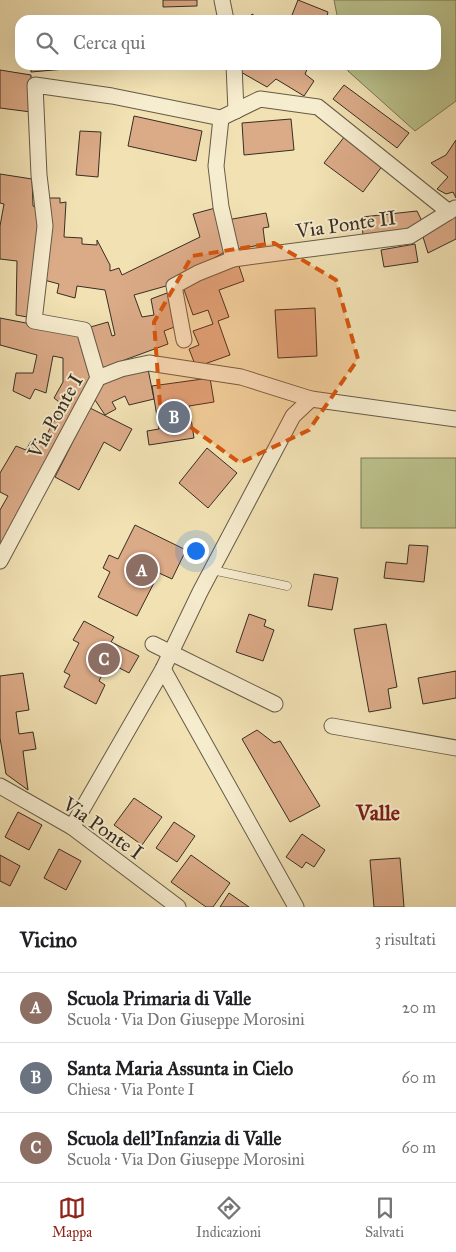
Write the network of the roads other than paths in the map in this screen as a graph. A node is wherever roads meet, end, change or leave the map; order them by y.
1 (222, 0) edge
2 (225, 15) edge
3 (234, 70) edge
4 (236, 111) junction
5 (221, 118) junction
6 (452, 210) edge
7 (233, 259) junction
8 (184, 340) dead end
9 (98, 378) junction
10 (310, 399) junction
11 (456, 419) edge
12 (0, 561) edge
13 (212, 570) junction
14 (287, 586) dead end
15 (153, 644) dead end
16 (170, 652) junction
17 (163, 669) junction
18 (275, 704) dead end
19 (332, 726) dead end
20 (456, 748) edge
21 (1, 783) edge
22 (72, 827) junction
23 (178, 907) edge
24 (296, 907) edge

1 - 2 street
3 - 4 street
4 - 5 street
4 - 6 street
5 - 7 street
5 - 9 street
6 - 7 street, Via Ponte II
7 - 8 street, Via Ponte II
9 - 10 street, Via Ponte I
9 - 12 street, Via Ponte I
10 - 11 street, Via Ponte I
10 - 13 street
13 - 14 lane
13 - 16 street
15 - 16 street
16 - 17 street
16 - 18 street
17 - 22 street
17 - 24 street
19 - 20 street
21 - 22 street, Via Ponte I
22 - 23 street, Via Ponte I

